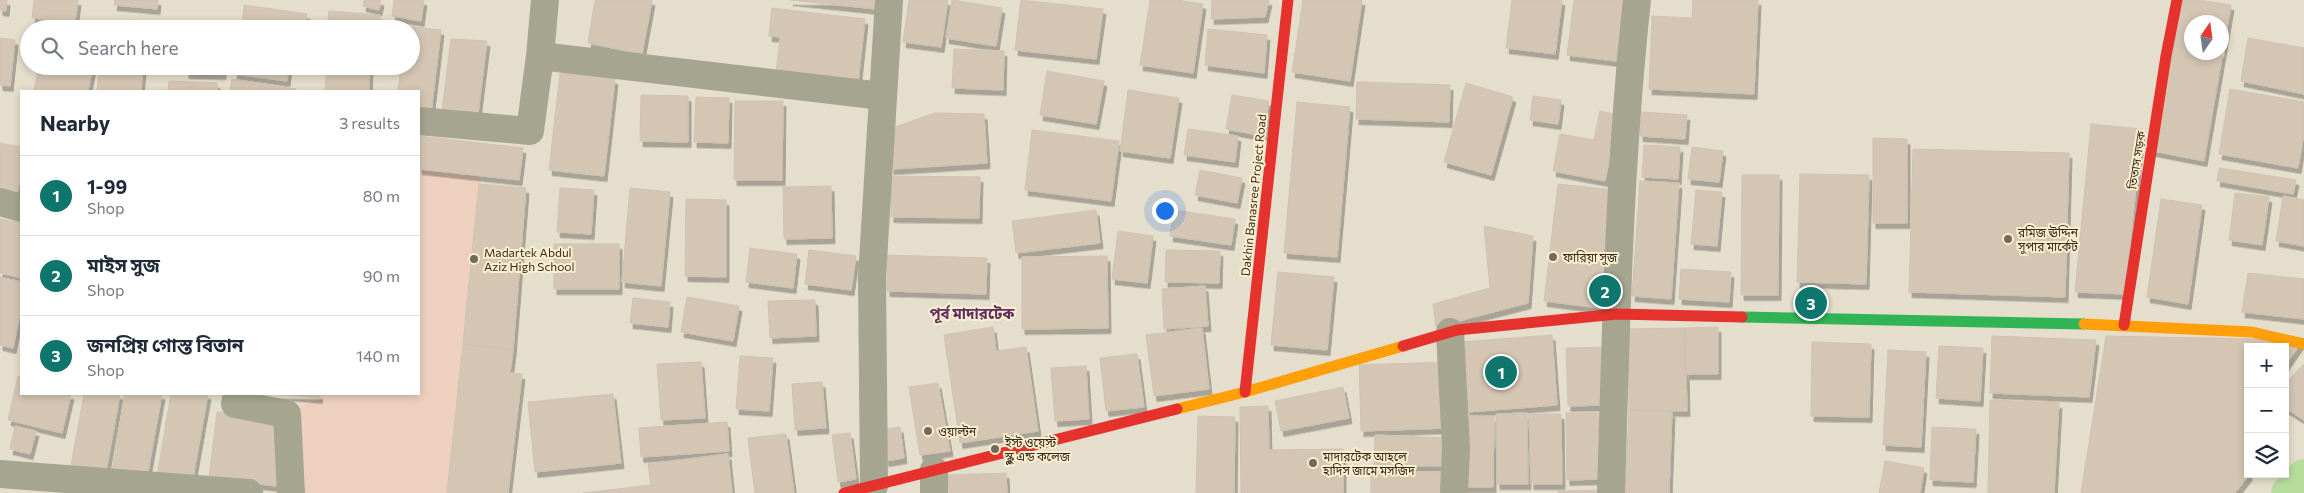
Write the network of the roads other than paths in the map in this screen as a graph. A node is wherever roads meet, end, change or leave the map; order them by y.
1 (546, 0) edge
2 (889, 0) edge
3 (1288, 0) edge
4 (1637, 0) edge
5 (2177, 0) edge
6 (540, 56) junction
7 (882, 96) junction
8 (420, 121) edge
9 (0, 202) edge
10 (20, 208) edge
11 (1617, 314) junction
12 (2124, 325) junction
13 (1450, 332) junction
14 (2304, 344) edge
15 (1246, 392) junction
16 (237, 395) edge
17 (0, 474) edge
18 (934, 482) edge
19 (874, 486) junction
20 (249, 493) edge
21 (291, 493) edge
22 (844, 493) edge
23 (1454, 493) edge
24 (1611, 493) edge

1 - 6 street
2 - 7 street
3 - 15 street, Dakhin Banasree Project Road
4 - 11 street
5 - 12 street, তিতাস সড়ক
6 - 7 street
6 - 8 street
7 - 19 street
9 - 10 street
11 - 12 street
11 - 13 street
11 - 24 street
12 - 14 street
13 - 15 street
13 - 23 street
15 - 18 street
16 - 21 street
17 - 20 street
18 - 19 street
19 - 22 street

